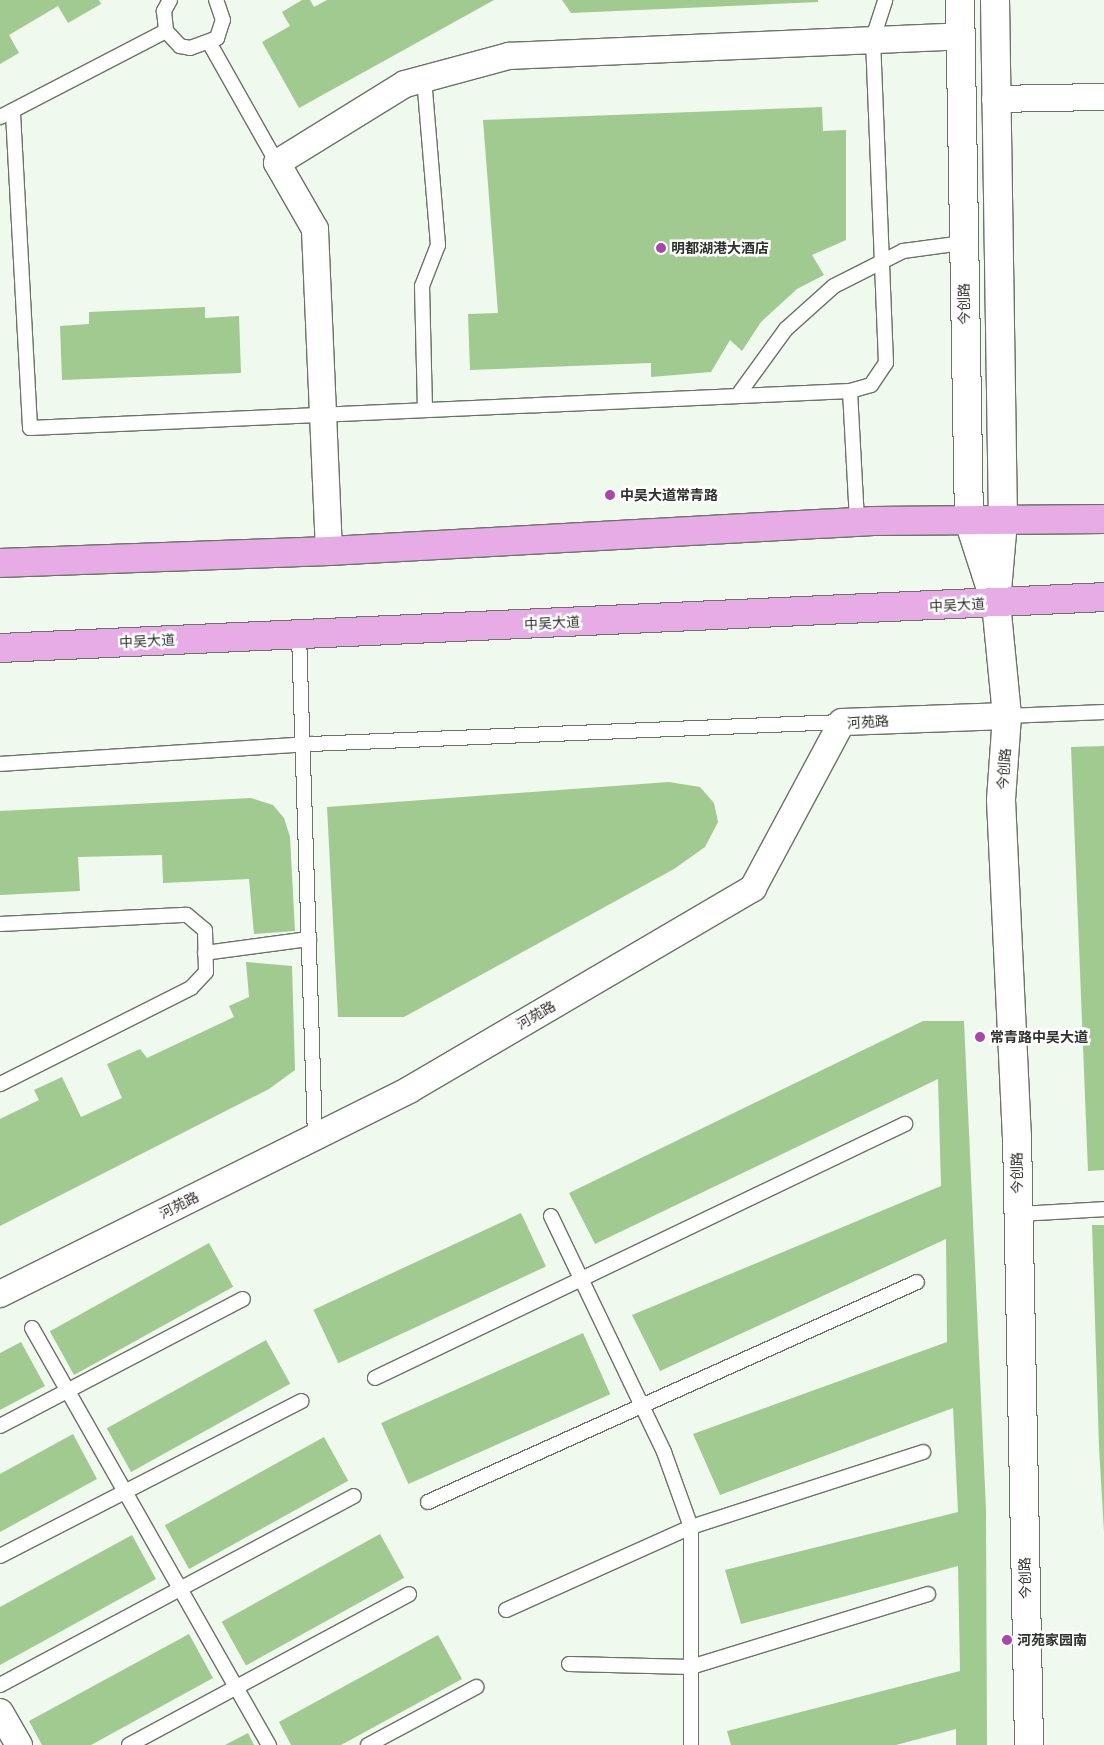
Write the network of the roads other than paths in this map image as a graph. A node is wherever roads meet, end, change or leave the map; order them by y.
1 (170, 0) edge
2 (885, 0) edge
3 (960, 0) edge
4 (995, 0) edge
5 (219, 1) edge
6 (166, 31) junction
7 (961, 36) junction
8 (873, 38) junction
9 (210, 44) junction
10 (424, 78) junction
11 (1104, 97) edge
12 (995, 99) junction
13 (7, 115) edge
14 (278, 163) junction
15 (963, 243) junction
16 (882, 262) junction
17 (850, 391) junction
18 (738, 395) junction
19 (425, 408) junction
20 (322, 412) junction
21 (1104, 519) edge
22 (969, 520) junction
23 (1004, 521) junction
24 (858, 522) junction
25 (329, 551) junction
26 (0, 563) edge
27 (1104, 597) edge
28 (996, 603) junction
29 (299, 634) junction
30 (0, 648) edge
31 (1104, 712) edge
32 (1007, 716) junction
33 (842, 722) junction
34 (303, 744) junction
35 (0, 764) edge
36 (0, 924) edge
37 (309, 939) junction
38 (205, 953) junction
39 (0, 1084) edge
40 (905, 1124) dead end
41 (316, 1136) junction
42 (1104, 1209) edge
43 (1018, 1214) junction
44 (551, 1216) dead end
45 (582, 1279) junction
46 (917, 1282) dead end
47 (0, 1294) edge
48 (243, 1299) dead end
49 (32, 1328) dead end
50 (375, 1378) dead end
51 (67, 1391) junction
52 (302, 1401) dead end
53 (642, 1406) junction
54 (0, 1426) edge
55 (923, 1452) dead end
56 (125, 1492) junction
57 (354, 1496) dead end
58 (428, 1502) dead end
59 (691, 1527) junction
60 (0, 1556) edge
61 (180, 1588) junction
62 (409, 1594) dead end
63 (928, 1594) dead end
64 (506, 1610) dead end
65 (569, 1664) dead end
66 (691, 1667) junction
67 (0, 1684) edge
68 (476, 1686) dead end
69 (236, 1687) junction
70 (0, 1712) edge
71 (19, 1745) edge
72 (129, 1745) edge
73 (269, 1745) edge
74 (368, 1745) edge
75 (691, 1745) edge
76 (1029, 1745) edge

1 - 6 lane
2 - 8 lane
3 - 7 main road, 今创路
4 - 12 main road, 今创路
5 - 9 lane
6 - 9 lane
6 - 13 lane
7 - 8 street
7 - 15 main road, 今创路
8 - 10 street
8 - 16 lane
9 - 14 lane
10 - 14 street
10 - 19 lane
11 - 12 street
12 - 23 main road, 今创路
13 - 20 lane
14 - 20 street
15 - 16 lane
15 - 22 main road, 今创路
16 - 17 lane
16 - 18 lane
17 - 18 lane
17 - 24 lane
18 - 19 lane
19 - 20 lane
20 - 25 street
21 - 23 main road
22 - 23 main road
22 - 24 main road
22 - 28 main road, 今创路
23 - 28 main road, 今创路
24 - 25 main road
25 - 26 main road
27 - 28 main road, 中吴大道
28 - 29 main road, 中吴大道
28 - 32 main road, 今创路
29 - 30 main road, 中吴大道
29 - 34 lane
31 - 32 lane
32 - 33 street, 河苑路
32 - 43 main road, 今创路
33 - 34 lane
33 - 41 street, 河苑路
34 - 35 lane
34 - 37 lane
36 - 38 lane
37 - 38 lane
37 - 41 lane
38 - 39 lane
40 - 45 lane
41 - 47 street, 河苑路
42 - 43 lane
43 - 76 main road, 今创路
44 - 45 lane
45 - 50 lane
45 - 53 lane
46 - 53 lane
48 - 51 lane
49 - 51 lane
51 - 54 lane
51 - 56 lane
52 - 56 lane
53 - 58 lane
53 - 59 lane
55 - 59 lane
56 - 60 lane
56 - 61 lane
57 - 61 lane
59 - 64 lane
59 - 66 lane
61 - 67 lane
61 - 69 lane
62 - 69 lane
63 - 66 lane
65 - 66 lane
66 - 75 lane
68 - 74 lane
69 - 72 lane
69 - 73 lane
70 - 71 street

